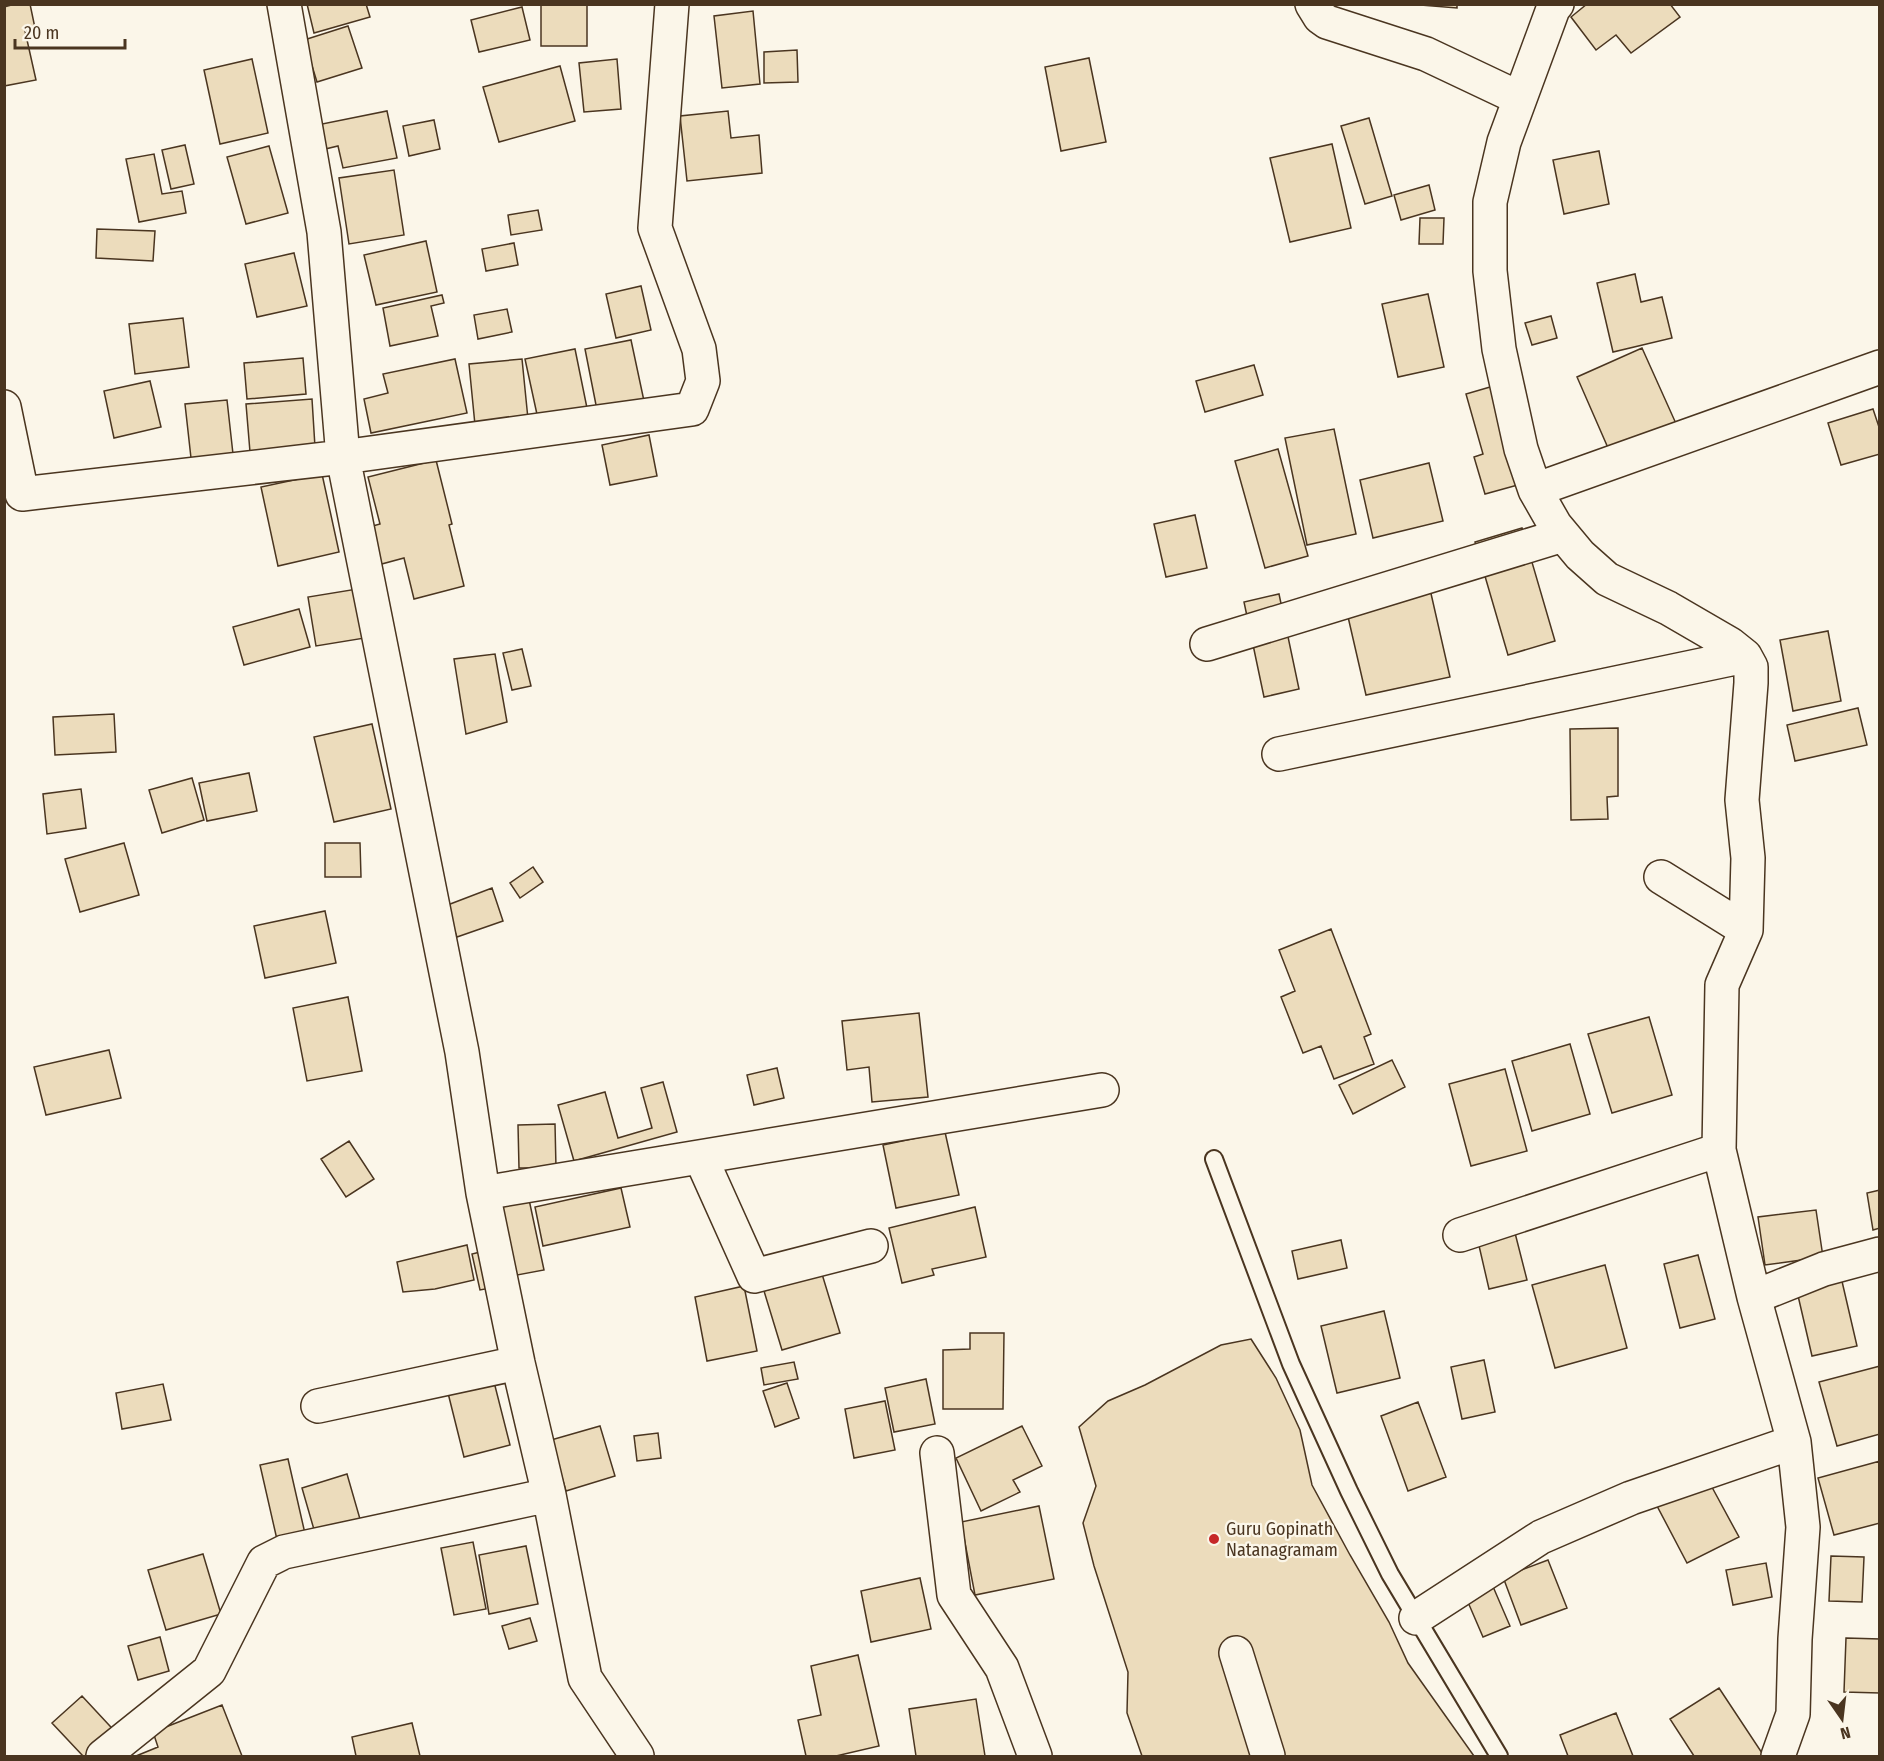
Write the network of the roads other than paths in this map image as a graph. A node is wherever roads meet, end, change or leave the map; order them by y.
1 (284, 4) edge
2 (672, 4) edge
3 (1312, 4) edge
4 (1557, 4) edge
5 (1519, 98) junction
6 (1880, 367) edge
7 (4, 406) edge
8 (343, 457) junction
9 (1534, 490) junction
10 (1563, 535) junction
11 (1207, 644) dead end
12 (1745, 656) junction
13 (1279, 754) dead end
14 (1661, 878) dead end
15 (1746, 930) junction
16 (1102, 1090) dead end
17 (1719, 1150) junction
18 (701, 1158) junction
19 (1214, 1159) dead end
20 (483, 1193) junction
21 (1460, 1235) dead end
22 (871, 1246) dead end
23 (1880, 1254) edge
24 (1754, 1297) junction
25 (518, 1363) junction
26 (318, 1406) dead end
27 (1794, 1442) junction
28 (937, 1453) dead end
29 (549, 1495) junction
30 (1416, 1618) junction
31 (1236, 1653) dead end
32 (103, 1756) edge
33 (637, 1756) edge
34 (1035, 1756) edge
35 (1268, 1756) edge
36 (1499, 1756) edge
37 (1778, 1756) edge

1 - 8 street
2 - 8 street
3 - 5 street
4 - 5 street
5 - 9 street
6 - 9 street
7 - 8 street
8 - 20 street
9 - 10 street
10 - 11 street
10 - 12 street
12 - 13 street
12 - 15 street
14 - 15 street
15 - 17 street
16 - 18 street
17 - 21 street
17 - 24 street
18 - 20 street
18 - 22 street
19 - 30 lane
20 - 25 street
23 - 24 street
24 - 27 street
25 - 26 street
25 - 29 street
27 - 30 street
27 - 37 street
28 - 34 street
29 - 32 street
29 - 33 street
30 - 36 lane
31 - 35 street

